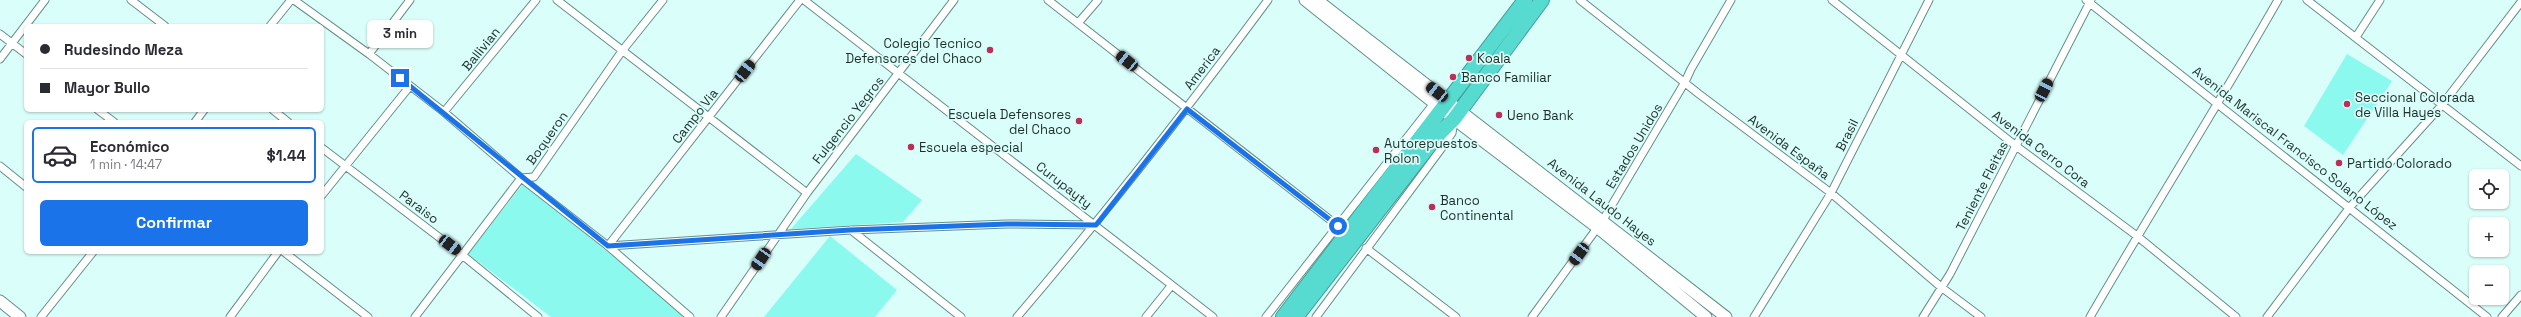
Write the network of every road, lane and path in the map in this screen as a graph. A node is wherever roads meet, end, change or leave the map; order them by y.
1 (45, 0) edge
2 (131, 0) edge
3 (293, 0) edge
4 (410, 0) edge
5 (536, 0) edge
6 (557, 0) edge
7 (663, 0) edge
8 (800, 0) edge
9 (804, 0) edge
10 (954, 0) edge
11 (1048, 0) edge
12 (1098, 0) edge
13 (1268, 0) edge
14 (1305, 0) edge
15 (1317, 0) edge
16 (1525, 0) edge
17 (1542, 0) edge
18 (1580, 0) edge
19 (1731, 0) edge
20 (1832, 0) edge
21 (1929, 0) edge
22 (2278, 0) edge
23 (2307, 0) edge
24 (2380, 0) edge
25 (2089, 1) edge
26 (2521, 2) edge
27 (1079, 22) junction
28 (27, 24) edge
29 (162, 24) edge
30 (272, 24) edge
31 (24, 27) edge
32 (0, 34) edge
33 (2356, 38) junction
34 (12, 43) junction
35 (622, 51) junction
36 (24, 52) edge
37 (368, 54) junction
38 (1902, 54) junction
39 (0, 59) edge
40 (899, 74) junction
41 (1685, 82) junction
42 (410, 86) junction
43 (1442, 104) junction
44 (2219, 104) junction
45 (2442, 105) junction
46 (1187, 109) junction
47 (101, 112) edge
48 (276, 112) edge
49 (444, 112) junction
50 (1457, 115) junction
51 (708, 118) junction
52 (111, 120) edge
53 (286, 120) edge
54 (2016, 146) junction
55 (324, 150) edge
56 (0, 166) edge
57 (345, 166) junction
58 (2521, 166) edge
59 (521, 178) junction
60 (24, 185) edge
61 (324, 192) edge
62 (807, 193) junction
63 (1830, 193) junction
64 (2350, 207) junction
65 (1600, 224) junction
66 (1096, 225) junction
67 (1338, 226) junction
68 (850, 230) junction
69 (776, 236) junction
70 (2137, 236) junction
71 (608, 246) junction
72 (1366, 248) junction
73 (91, 254) edge
74 (277, 254) edge
75 (287, 254) edge
76 (461, 254) junction
77 (1171, 286) junction
78 (1941, 287) junction
79 (2521, 295) edge
80 (0, 302) edge
81 (0, 308) edge
82 (11, 317) edge
83 (20, 317) edge
84 (41, 317) edge
85 (230, 317) edge
86 (368, 317) edge
87 (415, 317) edge
88 (538, 317) edge
89 (690, 317) edge
90 (721, 317) edge
91 (961, 317) edge
92 (1017, 317) edge
93 (1146, 317) edge
94 (1212, 317) edge
95 (1266, 317) edge
96 (1283, 317) edge
97 (1296, 317) edge
98 (1316, 317) edge
99 (1456, 317) edge
100 (1532, 317) edge
101 (1706, 317) edge
102 (1726, 317) edge
103 (1754, 317) edge
104 (1923, 317) edge
105 (1981, 317) edge
106 (2090, 317) edge
107 (2236, 317) edge
108 (2267, 317) edge
109 (2487, 317) edge
110 (2502, 317) edge

1 - 28 street
2 - 29 street
3 - 30 street
3 - 37 street
4 - 37 street
5 - 49 street, Ballivian
6 - 35 street
7 - 35 street, Boqueron
8 - 51 street, Campo Via
9 - 40 street, Curupayty
10 - 40 street, Fulgencio Yegros
11 - 27 street
12 - 27 street
13 - 46 street, America
14 - 43 street
15 - 43 street
16 - 43 highway
17 - 50 highway
18 - 41 street, Avenida España
19 - 41 street, Estados Unidos
20 - 38 street, Avenida Cerro Cora
21 - 38 street, Brasil
22 - 44 street
23 - 33 street
24 - 33 street
25 - 44 street, Avenida Mariscal Francisco Solano López
25 - 54 street, Teniente Fleitas
26 - 45 street
27 - 46 street
31 - 34 street
32 - 34 street
33 - 45 street
34 - 36 street
34 - 39 street
35 - 51 street
35 - 59 street, Boqueron
37 - 42 street
38 - 54 street, Avenida Cerro Cora
38 - 63 street, Brasil
40 - 62 street, Fulgencio Yegros
40 - 66 street, Curupayty
41 - 63 street, Avenida España
41 - 65 street, Estados Unidos
42 - 49 street
42 - 57 street
43 - 50 street, Avenida Laudo Hayes
43 - 67 street
43 - 96 highway
44 - 64 street, Avenida Mariscal Francisco Solano López
44 - 70 street
45 - 58 street
45 - 64 street
46 - 66 street, America
46 - 67 street
47 - 52 street
48 - 53 street
49 - 59 street
50 - 65 street, Avenida Laudo Hayes
50 - 72 street
50 - 97 highway
51 - 62 street
51 - 71 street, Campo Via
54 - 70 street, Avenida Cerro Cora
54 - 78 street, Teniente Fleitas
55 - 57 street, Paraiso
56 - 60 street
57 - 61 street
57 - 76 street, Paraiso
59 - 71 street
59 - 76 street, Boqueron
62 - 69 street, Fulgencio Yegros
63 - 78 street, Avenida España
63 - 103 street, Brasil
64 - 108 street
64 - 109 street, Avenida Mariscal Francisco Solano López
65 - 100 street, Estados Unidos
65 - 101 street, Avenida Laudo Hayes
65 - 102 street, Avenida Laudo Hayes
66 - 68 street
66 - 77 street, Curupayty
66 - 92 street, America
67 - 95 street
68 - 69 street
68 - 91 street
69 - 71 street
69 - 90 street, Fulgencio Yegros
70 - 106 street
70 - 107 street, Avenida Cerro Cora
71 - 89 street
72 - 98 street
72 - 99 street
73 - 84 street
74 - 85 street
75 - 86 street
76 - 87 street, Boqueron
76 - 88 street, Paraiso
77 - 93 street
77 - 94 street, Curupayty
78 - 104 street, Teniente Fleitas
78 - 105 street, Avenida España
79 - 110 street
80 - 83 street
81 - 82 street

